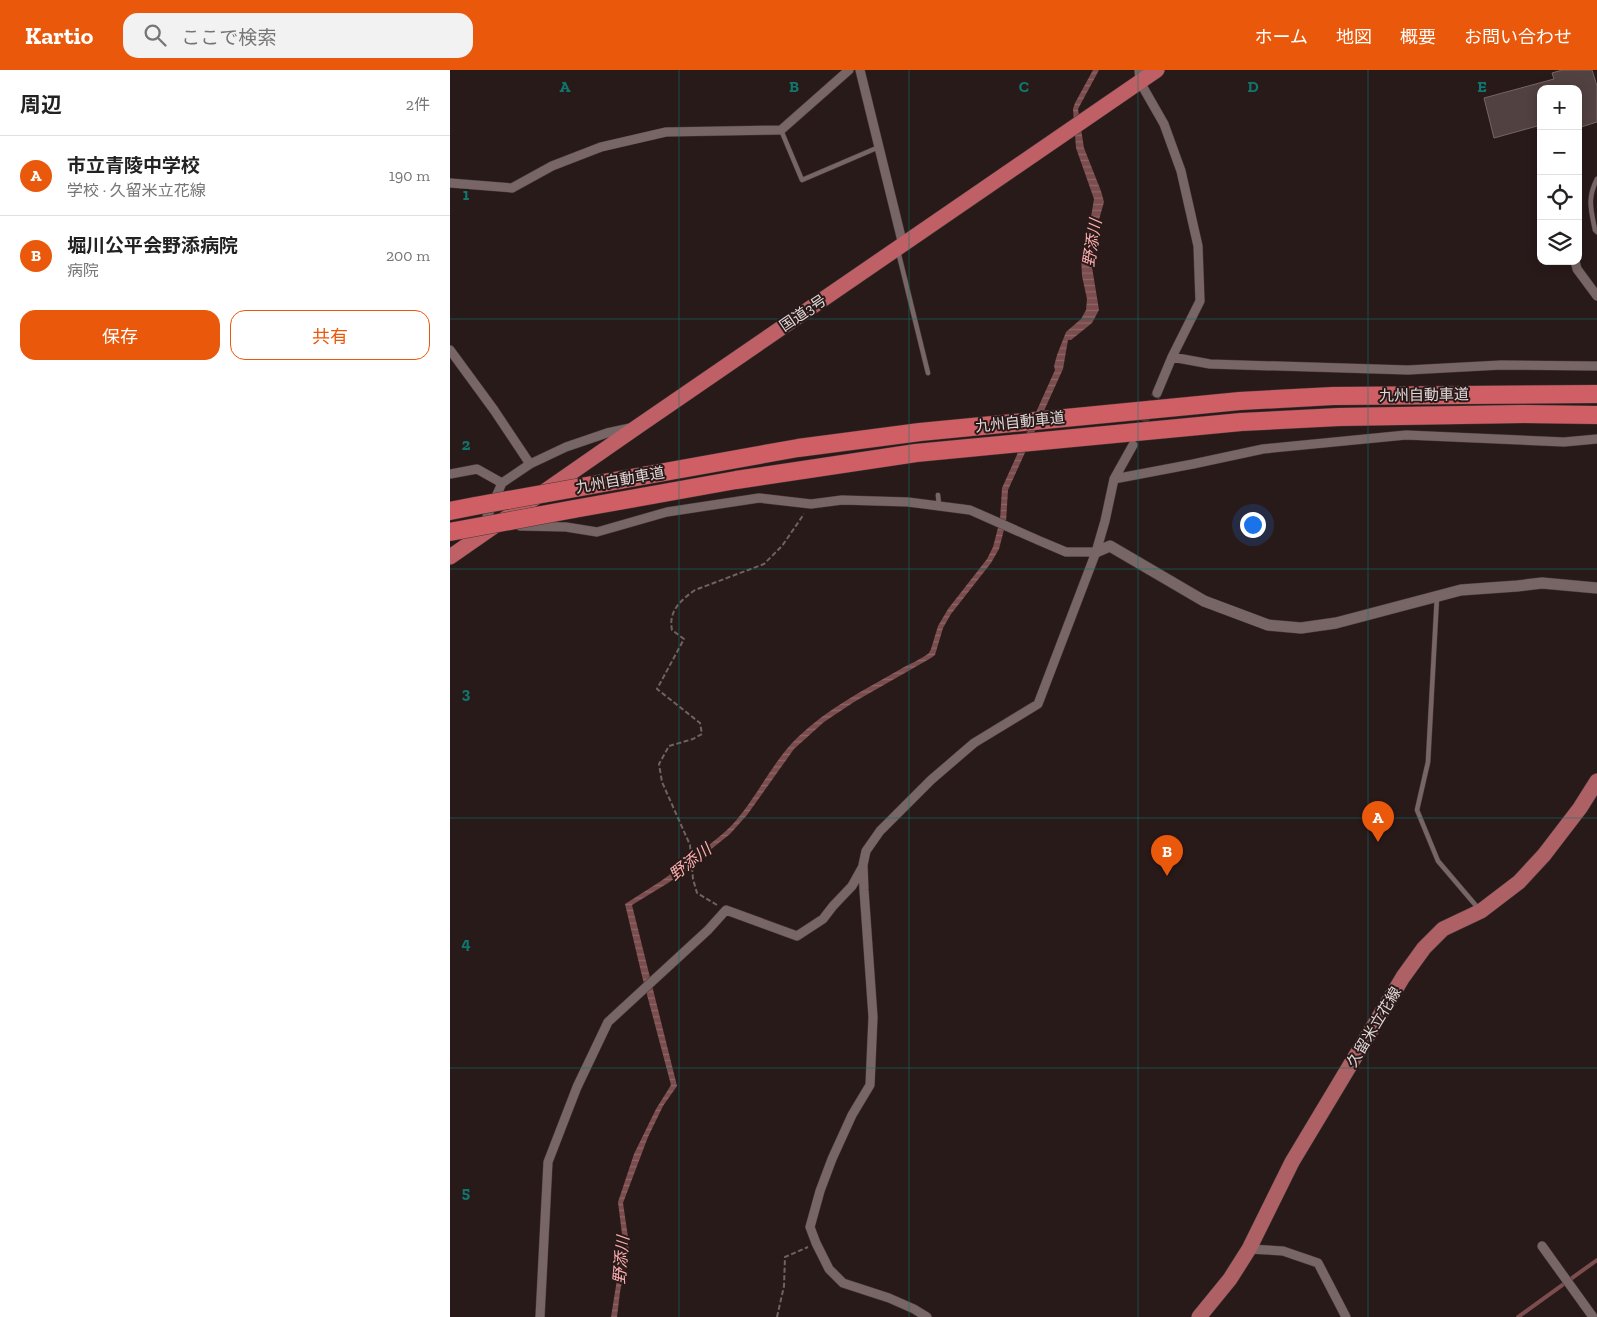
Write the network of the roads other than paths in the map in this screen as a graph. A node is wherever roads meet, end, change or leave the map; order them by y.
1 (849, 70) edge
2 (860, 70) edge
3 (1157, 70) edge
4 (1140, 76) edge
5 (780, 130) junction
6 (879, 147) junction
7 (1597, 179) edge
8 (450, 183) edge
9 (1597, 232) edge
10 (900, 246) junction
11 (1576, 265) edge
12 (1597, 296) edge
13 (450, 350) edge
14 (1172, 357) junction
15 (1597, 366) edge
16 (928, 373) dead end
17 (1157, 393) tunnel mouth
18 (1597, 394) edge
19 (1597, 415) edge
20 (637, 426) junction
21 (1597, 439) edge
22 (1133, 445) tunnel mouth
23 (530, 464) junction
24 (450, 474) edge
25 (1114, 479) junction
26 (502, 483) junction
27 (938, 495) dead end
28 (940, 507) junction
29 (450, 511) edge
30 (492, 528) junction
31 (450, 532) edge
32 (477, 538) junction
33 (1096, 552) junction
34 (450, 557) edge
35 (1597, 588) edge
36 (1438, 595) junction
37 (1597, 781) edge
38 (863, 865) junction
39 (1481, 911) junction
40 (1542, 1246) dead end
41 (1249, 1249) junction
42 (540, 1317) edge
43 (927, 1317) edge
44 (1199, 1317) edge
45 (1346, 1317) edge
46 (1593, 1317) edge

1 - 5 street
2 - 6 street
3 - 4 highway, 国道3号
4 - 10 highway, 国道3号
4 - 14 street
5 - 6 lane
5 - 8 street
6 - 10 street
7 - 9 lane
10 - 16 lane
10 - 20 highway, 国道3号
11 - 12 street
13 - 23 street
14 - 15 street
14 - 17 street
18 - 29 highway, 九州自動車道, bridge
19 - 31 highway, 九州自動車道, bridge
20 - 23 street
20 - 30 highway, 国道3号
21 - 25 street
22 - 25 street
23 - 26 street
24 - 26 street
25 - 33 street
26 - 32 street
27 - 28 lane
28 - 30 street
28 - 33 street
30 - 32 highway, 国道3号
32 - 34 highway, 国道3号
33 - 36 street
33 - 38 street
35 - 36 street
36 - 39 lane
37 - 39 main road, 久留米立花線
38 - 42 street
38 - 43 street
39 - 41 main road, 久留米立花線
40 - 46 street
41 - 44 main road, 久留米立花線
41 - 45 street

